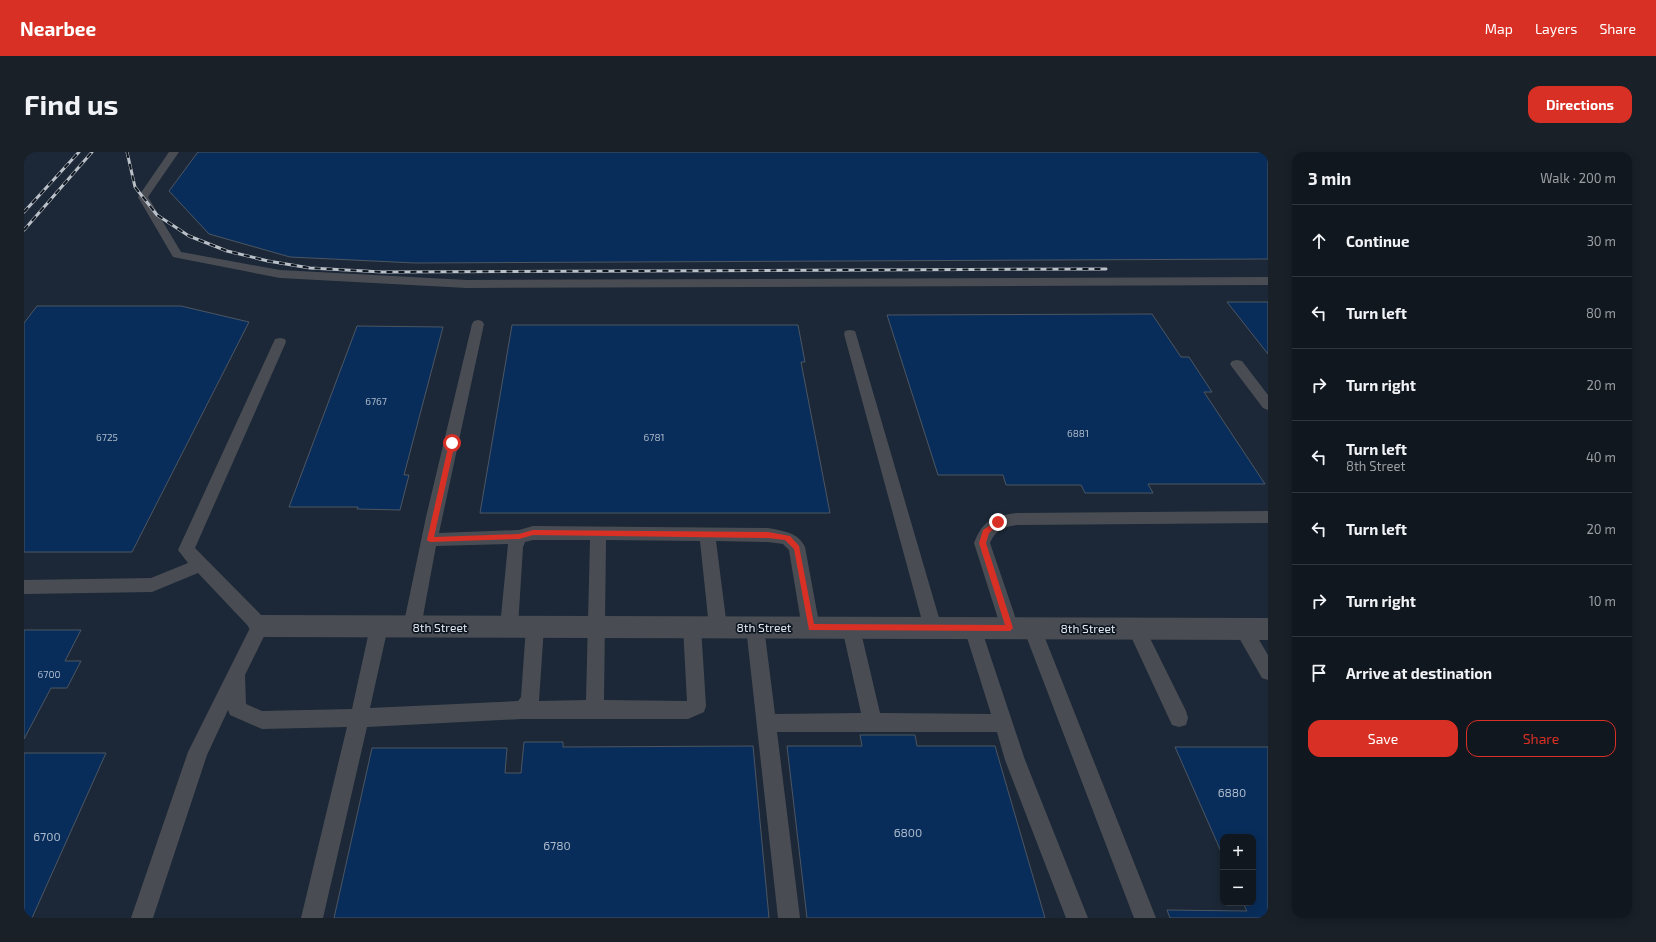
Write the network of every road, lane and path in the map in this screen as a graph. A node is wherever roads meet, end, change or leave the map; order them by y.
1 (174, 152) edge
2 (1268, 281) edge
3 (478, 324) dead end
4 (850, 334) dead end
5 (280, 342) dead end
6 (1237, 364) dead end
7 (1268, 406) edge
8 (1268, 517) edge
9 (598, 533) junction
10 (707, 534) junction
11 (519, 537) junction
12 (430, 540) junction
13 (201, 565) junction
14 (24, 587) edge
15 (260, 626) junction
16 (379, 627) junction
17 (412, 627) junction
18 (509, 627) junction
19 (535, 627) junction
20 (597, 627) junction
21 (692, 627) junction
22 (718, 627) junction
23 (755, 627) junction
24 (811, 628) junction
25 (851, 628) junction
26 (933, 628) junction
27 (972, 628) junction
28 (1021, 628) junction
29 (1136, 628) junction
30 (1243, 629) junction
31 (1268, 629) edge
32 (1268, 672) edge
33 (237, 673) junction
34 (595, 709) junction
35 (522, 710) junction
36 (359, 718) junction
37 (1180, 718) dead end
38 (873, 722) junction
39 (766, 723) junction
40 (1003, 723) junction
41 (142, 918) edge
42 (312, 918) edge
43 (789, 918) edge
44 (1077, 918) edge
45 (1145, 918) edge

1 - 2 lane
3 - 12 lane
4 - 26 lane
5 - 13 lane
6 - 7 lane
8 - 28 lane
9 - 10 lane
9 - 11 lane
9 - 20 lane
10 - 22 lane
10 - 24 lane
11 - 12 lane
11 - 18 lane
12 - 17 lane
13 - 14 lane
13 - 15 lane
15 - 16 street, 8th Street
15 - 33 lane
16 - 17 street, 8th Street
16 - 36 lane
17 - 18 street, 8th Street
18 - 19 street, 8th Street
19 - 20 street, 8th Street
19 - 35 lane
20 - 21 street, 8th Street
20 - 34 lane
21 - 22 street, 8th Street
21 - 34 lane
22 - 23 street, 8th Street
23 - 24 street, 8th Street
23 - 39 lane
24 - 25 street, 8th Street
25 - 26 street, 8th Street
25 - 38 lane
26 - 27 street, 8th Street
27 - 28 street, 8th Street
27 - 40 lane
28 - 29 street, 8th Street
28 - 45 lane
29 - 30 street, 8th Street
29 - 37 lane
30 - 31 street, 8th Street
30 - 32 lane
33 - 36 lane
33 - 41 lane
34 - 35 lane
35 - 36 lane
36 - 42 lane
38 - 39 lane
38 - 40 lane
39 - 43 lane
40 - 44 lane

